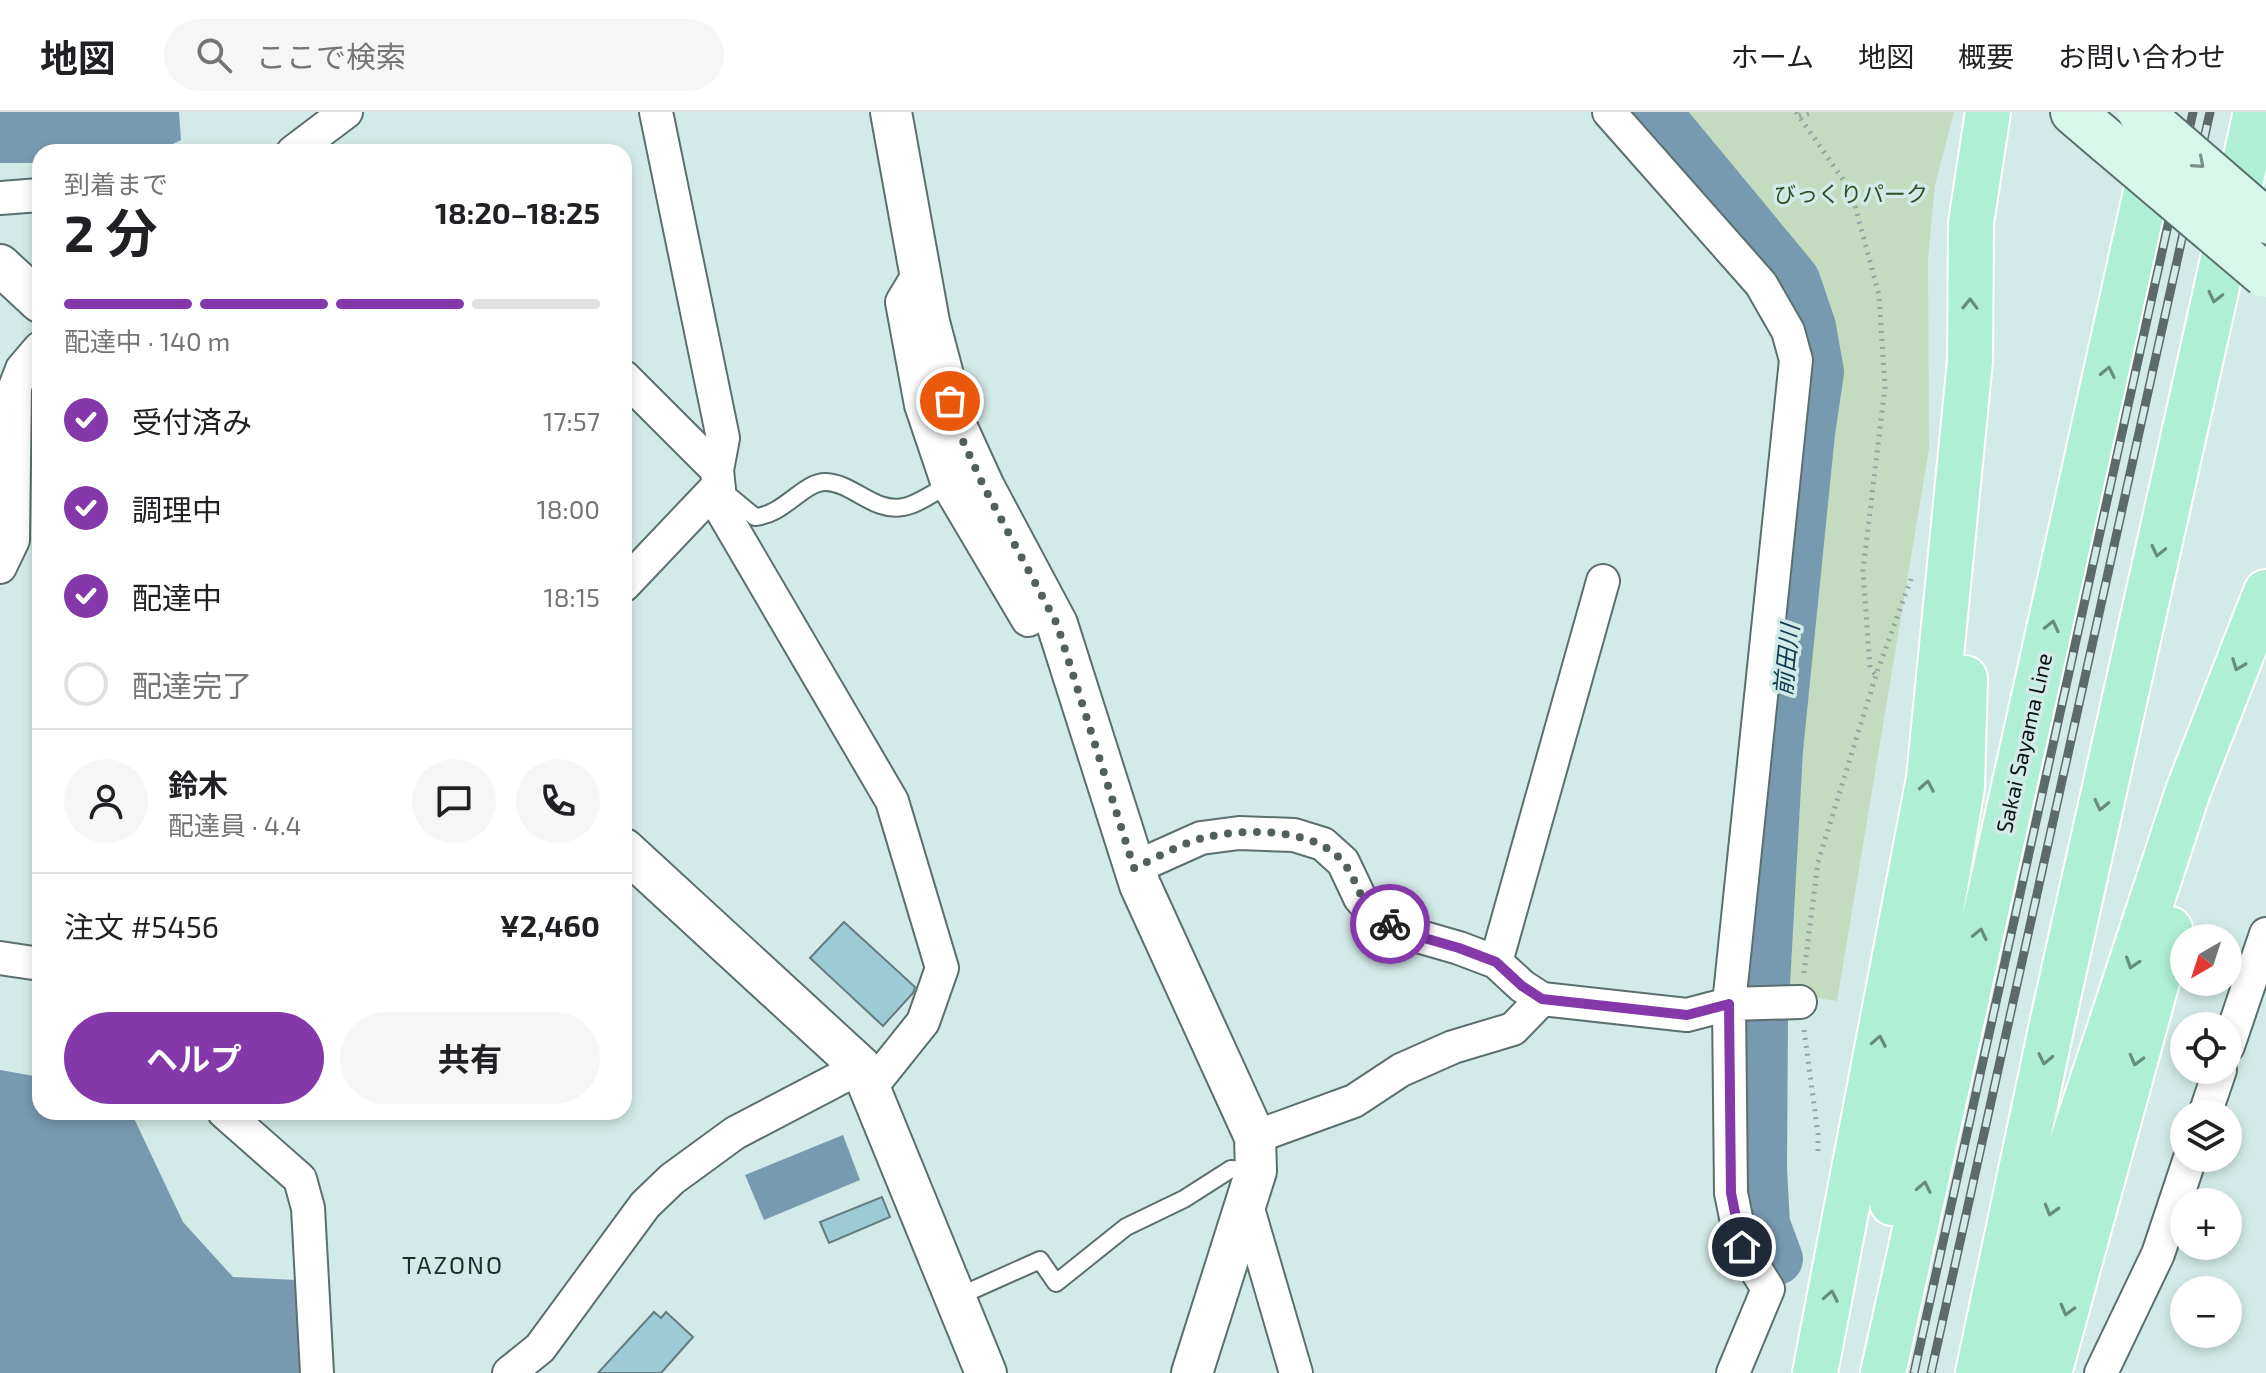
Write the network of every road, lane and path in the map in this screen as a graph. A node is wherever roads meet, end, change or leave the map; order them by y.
1 (346, 112) edge
2 (656, 112) edge
3 (891, 112) edge
4 (1609, 112) edge
5 (1813, 112) edge
6 (1988, 112) edge
7 (2073, 112) edge
8 (2140, 112) edge
9 (2164, 112) edge
10 (2256, 112) edge
11 (1798, 114) edge
12 (310, 144) edge
13 (32, 196) edge
14 (0, 198) edge
15 (2266, 221) edge
16 (0, 265) edge
17 (920, 272) junction
18 (2265, 275) edge
19 (32, 295) edge
20 (32, 357) edge
21 (1970, 361) junction
22 (632, 386) edge
23 (717, 478) junction
24 (948, 485) junction
25 (0, 567) edge
26 (632, 576) edge
27 (1911, 578) dead end
28 (1603, 581) dead end
29 (2266, 592) edge
30 (1049, 608) junction
31 (1876, 675) junction
32 (2188, 791) junction
33 (632, 857) edge
34 (1134, 868) junction
35 (2266, 934) edge
36 (0, 958) edge
37 (1496, 962) junction
38 (32, 963) edge
39 (1542, 999) junction
40 (1792, 1002) junction
41 (1730, 1004) junction
42 (2240, 1012) edge
43 (866, 1077) junction
44 (233, 1120) edge
45 (1817, 1166) dead end
46 (1252, 1170) junction
47 (2185, 1172) edge
48 (955, 1298) junction
49 (317, 1373) edge
50 (509, 1373) edge
51 (986, 1373) edge
52 (1192, 1373) edge
53 (1296, 1373) edge
54 (1733, 1373) edge
55 (1815, 1373) edge
56 (1881, 1373) edge
57 (1978, 1373) edge
58 (2006, 1373) edge
59 (2049, 1373) edge
60 (2101, 1373) edge

1 - 12 street
2 - 23 street
3 - 17 street
4 - 41 street
5 - 11 path
21 -> 6 main road
7 - 18 main road, bridge
8 -> 15 main road, bridge
56 -> 9 main road, Sakai Sayama Line
10 -> 57 main road
11 - 31 path
13 - 14 street
16 - 19 street
17 - 24 street
17 - 30 street
20 - 25 street
55 -> 21 main road
21 - 56 main road
22 - 23 street
23 - 24 lane
23 - 26 street
23 - 43 street
24 - 30 street
27 - 31 path
28 - 37 street
29 -> 32 main road
30 - 34 street
31 - 40 path
32 -> 58 main road
32 -> 59 main road
33 - 43 street
34 - 37 street
34 - 46 street
35 - 42 street
36 - 38 street
37 - 39 street
39 - 41 street
39 - 46 street
40 - 41 street
40 - 45 path
41 - 54 street
43 - 48 street
43 - 50 street
44 - 49 street
46 - 48 lane
46 - 52 street
46 - 53 street
47 - 60 street
48 - 51 street

